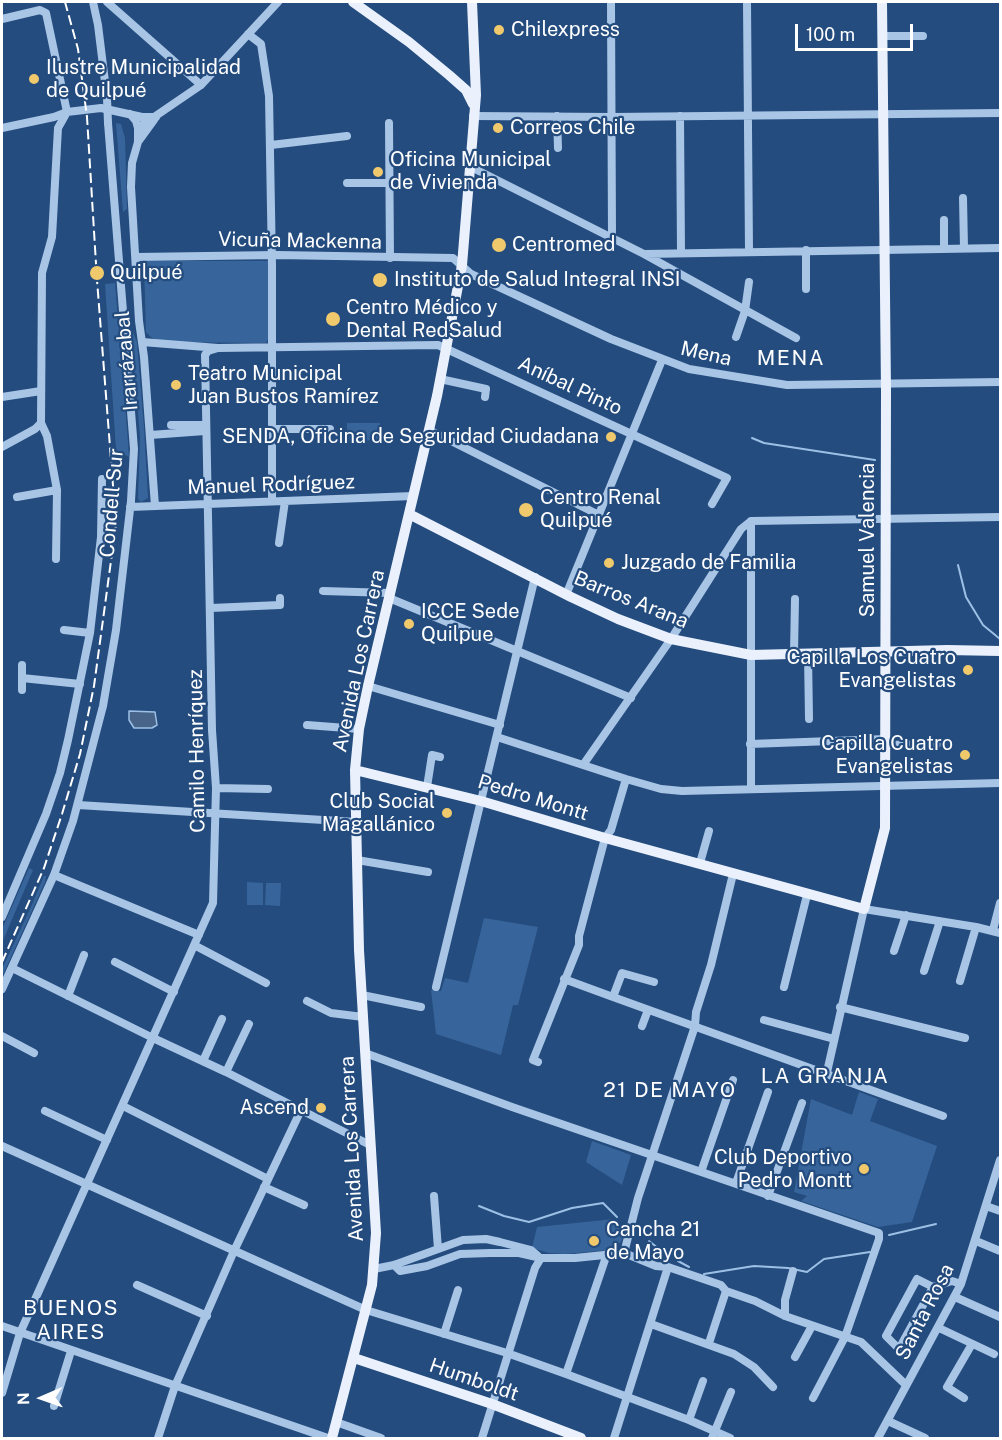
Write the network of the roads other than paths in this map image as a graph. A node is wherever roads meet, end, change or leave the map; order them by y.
1 (93, 2) edge
2 (107, 2) edge
3 (278, 2) edge
4 (353, 2) edge
5 (472, 2) edge
6 (611, 2) edge
7 (747, 2) edge
8 (882, 2) edge
9 (2, 19) edge
10 (248, 34) junction
11 (883, 36) junction
12 (923, 36) dead end
13 (472, 45) junction
14 (451, 76) junction
15 (201, 85) junction
16 (67, 112) junction
17 (473, 112) junction
18 (1000, 113) edge
19 (130, 114) junction
20 (883, 115) junction
21 (557, 116) junction
22 (680, 116) junction
23 (748, 116) junction
24 (156, 117) junction
25 (612, 117) junction
26 (389, 123) dead end
27 (2, 128) edge
28 (138, 128) junction
29 (348, 136) dead end
30 (138, 142) junction
31 (271, 145) junction
32 (558, 148) dead end
33 (471, 167) junction
34 (347, 183) dead end
35 (389, 183) junction
36 (963, 198) dead end
37 (944, 220) dead end
38 (612, 237) junction
39 (964, 248) junction
40 (1000, 248) edge
41 (884, 249) junction
42 (944, 249) junction
43 (806, 250) junction
44 (749, 251) junction
45 (681, 252) junction
46 (644, 254) junction
47 (272, 255) junction
48 (136, 257) junction
49 (390, 258) junction
50 (462, 265) junction
51 (749, 282) dead end
52 (806, 289) dead end
53 (745, 311) junction
54 (736, 337) dead end
55 (796, 338) dead end
56 (142, 342) junction
57 (272, 347) junction
58 (218, 348) junction
59 (446, 348) junction
60 (662, 360) junction
61 (441, 379) junction
62 (1000, 382) edge
63 (886, 384) junction
64 (41, 392) junction
65 (2, 397) edge
66 (485, 397) dead end
67 (41, 423) junction
68 (171, 425) dead end
69 (205, 428) junction
70 (271, 429) junction
71 (330, 429) dead end
72 (429, 430) junction
73 (633, 433) junction
74 (150, 435) junction
75 (2, 447) edge
76 (102, 479) dead end
77 (57, 490) junction
78 (413, 496) junction
79 (18, 497) dead end
80 (272, 501) junction
81 (285, 501) junction
82 (208, 504) junction
83 (712, 504) dead end
84 (155, 506) junction
85 (130, 507) junction
86 (409, 514) junction
87 (599, 515) junction
88 (1000, 517) edge
89 (886, 519) junction
90 (751, 521) junction
91 (279, 543) dead end
92 (56, 559) dead end
93 (535, 577) junction
94 (323, 591) dead end
95 (566, 595) junction
96 (390, 596) junction
97 (280, 598) dead end
98 (795, 599) dead end
99 (211, 608) junction
100 (64, 630) dead end
101 (90, 633) junction
102 (671, 639) junction
103 (517, 650) junction
104 (1000, 651) edge
105 (885, 653) junction
106 (794, 654) junction
107 (808, 654) junction
108 (751, 655) junction
109 (22, 665) dead end
110 (22, 678) junction
111 (80, 684) junction
112 (368, 686) junction
113 (22, 690) dead end
114 (632, 698) junction
115 (808, 719) dead end
116 (307, 725) dead end
117 (500, 725) junction
118 (359, 729) junction
119 (497, 737) junction
120 (886, 742) junction
121 (750, 744) junction
122 (938, 744) dead end
123 (440, 757) dead end
124 (584, 765) junction
125 (355, 770) junction
126 (626, 779) junction
127 (1000, 783) edge
128 (885, 785) junction
129 (427, 787) junction
130 (216, 788) junction
131 (268, 789) dead end
132 (752, 789) junction
133 (481, 801) junction
134 (78, 805) junction
135 (216, 813) junction
136 (356, 822) junction
137 (709, 831) dead end
138 (605, 838) junction
139 (357, 860) junction
140 (699, 863) junction
141 (428, 872) dead end
142 (54, 874) junction
143 (734, 874) junction
144 (807, 895) junction
145 (1000, 903) edge
146 (864, 909) junction
147 (906, 915) junction
148 (2, 917) edge
149 (940, 921) junction
150 (976, 927) junction
151 (997, 931) edge
152 (199, 935) junction
153 (194, 945) junction
154 (894, 951) dead end
155 (84, 955) dead end
156 (115, 962) dead end
157 (12, 968) junction
158 (924, 971) dead end
159 (564, 979) junction
160 (960, 981) dead end
161 (654, 982) dead end
162 (266, 983) dead end
163 (436, 987) dead end
164 (784, 987) dead end
165 (2, 989) edge
166 (174, 992) junction
167 (362, 995) junction
168 (68, 996) junction
169 (613, 997) junction
170 (307, 1001) dead end
171 (421, 1007) dead end
172 (840, 1007) junction
173 (648, 1010) junction
174 (363, 1017) junction
175 (222, 1019) dead end
176 (765, 1020) dead end
177 (249, 1024) dead end
178 (642, 1026) dead end
179 (695, 1026) junction
180 (2, 1036) edge
181 (153, 1038) junction
182 (965, 1038) dead end
183 (834, 1039) junction
184 (33, 1053) dead end
185 (365, 1053) junction
186 (203, 1061) junction
187 (538, 1062) dead end
188 (226, 1072) junction
189 (826, 1072) junction
190 (733, 1080) dead end
191 (768, 1092) dead end
192 (802, 1103) dead end
193 (123, 1106) junction
194 (301, 1110) junction
195 (45, 1111) dead end
196 (943, 1116) dead end
197 (107, 1140) junction
198 (370, 1145) junction
199 (2, 1146) edge
200 (652, 1155) junction
201 (1000, 1160) edge
202 (701, 1172) junction
203 (266, 1183) junction
204 (736, 1183) junction
205 (87, 1185) junction
206 (434, 1196) dead end
207 (768, 1196) junction
208 (304, 1205) dead end
209 (986, 1206) junction
210 (1000, 1211) edge
211 (975, 1241) junction
212 (438, 1249) junction
213 (234, 1251) junction
214 (1000, 1251) edge
215 (624, 1253) junction
216 (607, 1254) junction
217 (541, 1258) junction
218 (394, 1265) junction
219 (668, 1267) junction
220 (374, 1269) junction
221 (793, 1271) dead end
222 (961, 1284) junction
223 (137, 1285) dead end
224 (933, 1287) junction
225 (458, 1290) dead end
226 (726, 1291) junction
227 (955, 1297) junction
228 (366, 1310) junction
229 (207, 1316) junction
230 (785, 1317) junction
231 (1000, 1317) edge
232 (651, 1324) junction
233 (2, 1326) edge
234 (812, 1326) junction
235 (939, 1328) junction
236 (20, 1333) junction
237 (444, 1334) junction
238 (845, 1337) junction
239 (709, 1343) junction
240 (972, 1344) junction
241 (71, 1351) junction
242 (507, 1353) junction
243 (994, 1354) dead end
244 (795, 1357) dead end
245 (354, 1358) junction
246 (566, 1374) junction
247 (3, 1381) edge
248 (704, 1382) dead end
249 (906, 1385) junction
250 (175, 1386) junction
251 (773, 1387) dead end
252 (731, 1392) dead end
253 (2, 1393) edge
254 (628, 1396) junction
255 (813, 1398) dead end
256 (964, 1398) dead end
257 (492, 1404) junction
258 (54, 1406) dead end
259 (689, 1420) junction
260 (888, 1420) junction
261 (336, 1422) junction
262 (713, 1435) edge
263 (158, 1438) edge
264 (330, 1438) edge
265 (381, 1438) edge
266 (482, 1438) edge
267 (581, 1438) edge
268 (614, 1438) edge
269 (730, 1438) edge
270 (878, 1438) edge
271 (925, 1438) edge

1 - 85 street, Condell Sur, bridge
2 - 15 street
3 - 10 street
4 - 14 main road
5 - 13 main road, Avenida Los Carrera
6 - 25 street
7 - 23 street
8 - 11 main road, Samuel Valencia
9 - 16 street
10 - 15 street
10 - 31 street
11 - 12 street
11 - 20 main road, Samuel Valencia
13 - 14 main road
13 - 17 main road, Avenida Los Carrera
14 - 17 main road
15 - 24 street
16 - 19 street
16 - 27 street
16 - 64 street
17 - 21 street
17 - 33 main road, Avenida Los Carrera
18 - 20 street
19 - 24 street
19 - 28 street
20 - 23 street
20 - 41 main road, Samuel Valencia
21 - 25 street
21 - 32 street
22 - 23 street
22 - 25 street
22 - 45 street
23 - 44 street
24 - 28 street
24 - 30 street, Irarrázabal
25 - 38 street
26 - 35 street
28 - 30 street, Irarrázabal
29 - 31 street
30 - 48 street, Irarrázabal
31 - 47 street
33 - 38 street
33 - 50 main road, Avenida Los Carrera
34 - 35 street
35 - 49 street
36 - 39 street
37 - 42 street
38 - 46 street
39 - 40 street
39 - 42 street
41 - 42 street
41 - 43 street
41 - 63 main road, Samuel Valencia
43 - 44 street
43 - 52 street
44 - 45 street
45 - 46 street
46 - 53 street
47 - 48 street, Vicuña Mackenna
47 - 49 street, Vicuña Mackenna
47 - 57 street
48 - 56 street, Irarrázabal
49 - 50 street, Vicuña Mackenna
50 - 59 main road, Avenida Los Carrera
50 - 60 street, Mena
51 - 53 street
53 - 54 street
53 - 55 street
56 - 58 street, Aníbal Pinto
56 - 74 street, Irarrázabal
57 - 58 street, Aníbal Pinto
57 - 59 street, Aníbal Pinto
57 - 70 street
58 - 69 street, Camilo Henríquez
59 - 61 main road, Avenida Los Carrera
59 - 73 street, Aníbal Pinto
60 - 63 street, Mena
60 - 73 street
61 - 66 street
61 - 72 main road, Avenida Los Carrera
62 - 63 street, Mena
63 - 89 main road, Samuel Valencia
64 - 65 street
64 - 67 street
67 - 75 street
67 - 77 street
68 - 69 street
69 - 74 street
69 - 82 street, Camilo Henríquez
70 - 71 street
70 - 80 street
72 - 78 main road, Avenida Los Carrera
72 - 87 street
73 - 83 street, Aníbal Pinto
73 - 87 street
74 - 84 street, Irarrázabal
76 - 101 street
77 - 79 street
77 - 92 street
78 - 81 street, Manuel Rodríguez
78 - 86 main road, Avenida Los Carrera
80 - 81 street, Manuel Rodríguez
80 - 82 street, Manuel Rodríguez
81 - 91 street
82 - 84 street, Manuel Rodríguez
82 - 99 street, Camilo Henríquez
84 - 85 street, Manuel Rodríguez
85 - 134 street, Condell Sur
86 - 93 main road, Barros Arana
86 - 96 main road, Avenida Los Carrera
87 - 95 street
88 - 89 street
89 - 90 street
89 - 105 main road, Samuel Valencia
90 - 102 street
90 - 108 street
93 - 95 main road, Barros Arana
93 - 103 street
94 - 96 street
95 - 102 main road, Barros Arana
96 - 103 street
96 - 112 main road, Avenida Los Carrera
97 - 99 street
98 - 106 street
99 - 130 street, Camilo Henríquez
100 - 101 street
101 - 111 street
102 - 108 main road, Barros Arana
102 - 114 street
103 - 114 street
103 - 117 street
104 - 105 main road, Barros Arana
105 - 107 main road, Barros Arana
105 - 120 main road, Samuel Valencia
106 - 107 main road, Barros Arana
106 - 108 main road, Barros Arana
107 - 115 street
108 - 121 street
109 - 110 street
110 - 111 street
110 - 113 street
111 - 148 street
112 - 117 street
112 - 118 main road, Avenida Los Carrera
114 - 124 street
116 - 118 street
117 - 119 street
118 - 125 main road, Avenida Los Carrera
119 - 124 street
119 - 133 street
120 - 121 street
120 - 122 street
120 - 128 main road, Samuel Valencia
121 - 132 street
123 - 129 street
124 - 126 street
125 - 129 main road, Pedro Montt
125 - 136 main road, Avenida Los Carrera
126 - 132 street
126 - 138 street
127 - 128 street
128 - 132 street
128 - 146 main road, Samuel Valencia
129 - 133 main road, Pedro Montt
130 - 131 street
130 - 135 street, Camilo Henríquez
133 - 138 main road, Pedro Montt
133 - 163 street
134 - 135 street
134 - 142 street, Condell Sur
135 - 136 street
135 - 152 street, Camilo Henríquez
136 - 139 main road, Avenida Los Carrera
137 - 140 street
138 - 140 main road, Pedro Montt
138 - 159 street
139 - 141 street
139 - 167 main road, Avenida Los Carrera
140 - 143 main road, Pedro Montt
142 - 152 street
142 - 157 street, Condell Sur
143 - 144 main road, Pedro Montt
143 - 179 street
144 - 146 main road, Pedro Montt
144 - 164 street
145 - 151 street
146 - 147 street, Pedro Montt
146 - 172 street, Samuel Valencia
147 - 149 street, Pedro Montt
147 - 154 street
149 - 150 street, Pedro Montt
149 - 158 street
150 - 151 street, Pedro Montt
150 - 160 street
152 - 153 street, Camilo Henríquez
153 - 162 street
153 - 166 street, Camilo Henríquez
155 - 168 street
156 - 166 street
157 - 165 street, Condell Sur
157 - 168 street
159 - 169 street
159 - 187 street
161 - 169 street
166 - 181 street, Camilo Henríquez
167 - 171 street
167 - 174 main road, Avenida Los Carrera
168 - 181 street
169 - 173 street
170 - 174 street
172 - 182 street
172 - 183 street, Samuel Valencia
173 - 178 street
173 - 179 street
174 - 185 main road, Avenida Los Carrera
175 - 186 street
176 - 183 street
177 - 188 street
179 - 189 street
179 - 200 street
180 - 184 street
181 - 186 street
181 - 193 street, Camilo Henríquez
183 - 189 street, Samuel Valencia
185 - 198 main road, Avenida Los Carrera
185 - 200 street
186 - 188 street
188 - 194 street
189 - 196 street
190 - 202 street
191 - 204 street
192 - 207 street
193 - 197 street, Camilo Henríquez
193 - 203 street
194 - 198 street
194 - 203 street
195 - 197 street
197 - 205 street, Camilo Henríquez
198 - 220 main road, Avenida Los Carrera
199 - 205 street
200 - 202 street
200 - 215 street
201 - 209 street, Santa Rosa
202 - 204 street
203 - 208 street
203 - 213 street
204 - 207 street
205 - 213 street
205 - 236 street, Camilo Henríquez
206 - 212 street
207 - 238 street
209 - 210 street
209 - 211 street, Santa Rosa
211 - 214 street
211 - 222 street, Santa Rosa
212 - 217 street
212 - 218 street
213 - 228 street
213 - 229 street
215 - 216 street
215 - 219 street
216 - 217 street
216 - 246 street
217 - 218 street
217 - 242 street
218 - 220 street
219 - 226 street
219 - 232 street
220 - 228 main road, Avenida Los Carrera
221 - 230 street
222 - 224 street
222 - 227 street, Santa Rosa
223 - 229 street
224 - 224 street
225 - 237 street
226 - 230 street
226 - 239 street
227 - 231 street
227 - 235 street, Santa Rosa
228 - 237 street
228 - 245 main road, Avenida Los Carrera
229 - 250 street
230 - 234 street
232 - 239 street
232 - 254 street
233 - 236 street
234 - 238 street
234 - 244 street
235 - 240 street
235 - 249 street, Santa Rosa
236 - 241 street
236 - 247 street, Camilo Henríquez
237 - 242 street
238 - 249 street
238 - 255 street
239 - 251 street
240 - 243 street
240 - 256 street
241 - 250 street
241 - 258 street
242 - 246 street
242 - 257 street
245 - 257 main road, Humboldt
245 - 261 main road, Avenida Los Carrera
246 - 254 street
247 - 253 street, Camilo Henríquez
248 - 259 street
249 - 260 street, Santa Rosa
250 - 263 street
250 - 264 street
252 - 262 street
254 - 259 street
254 - 268 street
257 - 266 street
257 - 267 main road, Humboldt
259 - 262 street
260 - 270 street, Santa Rosa
260 - 271 street
261 - 264 main road, Avenida Los Carrera
261 - 265 street
262 - 269 street

